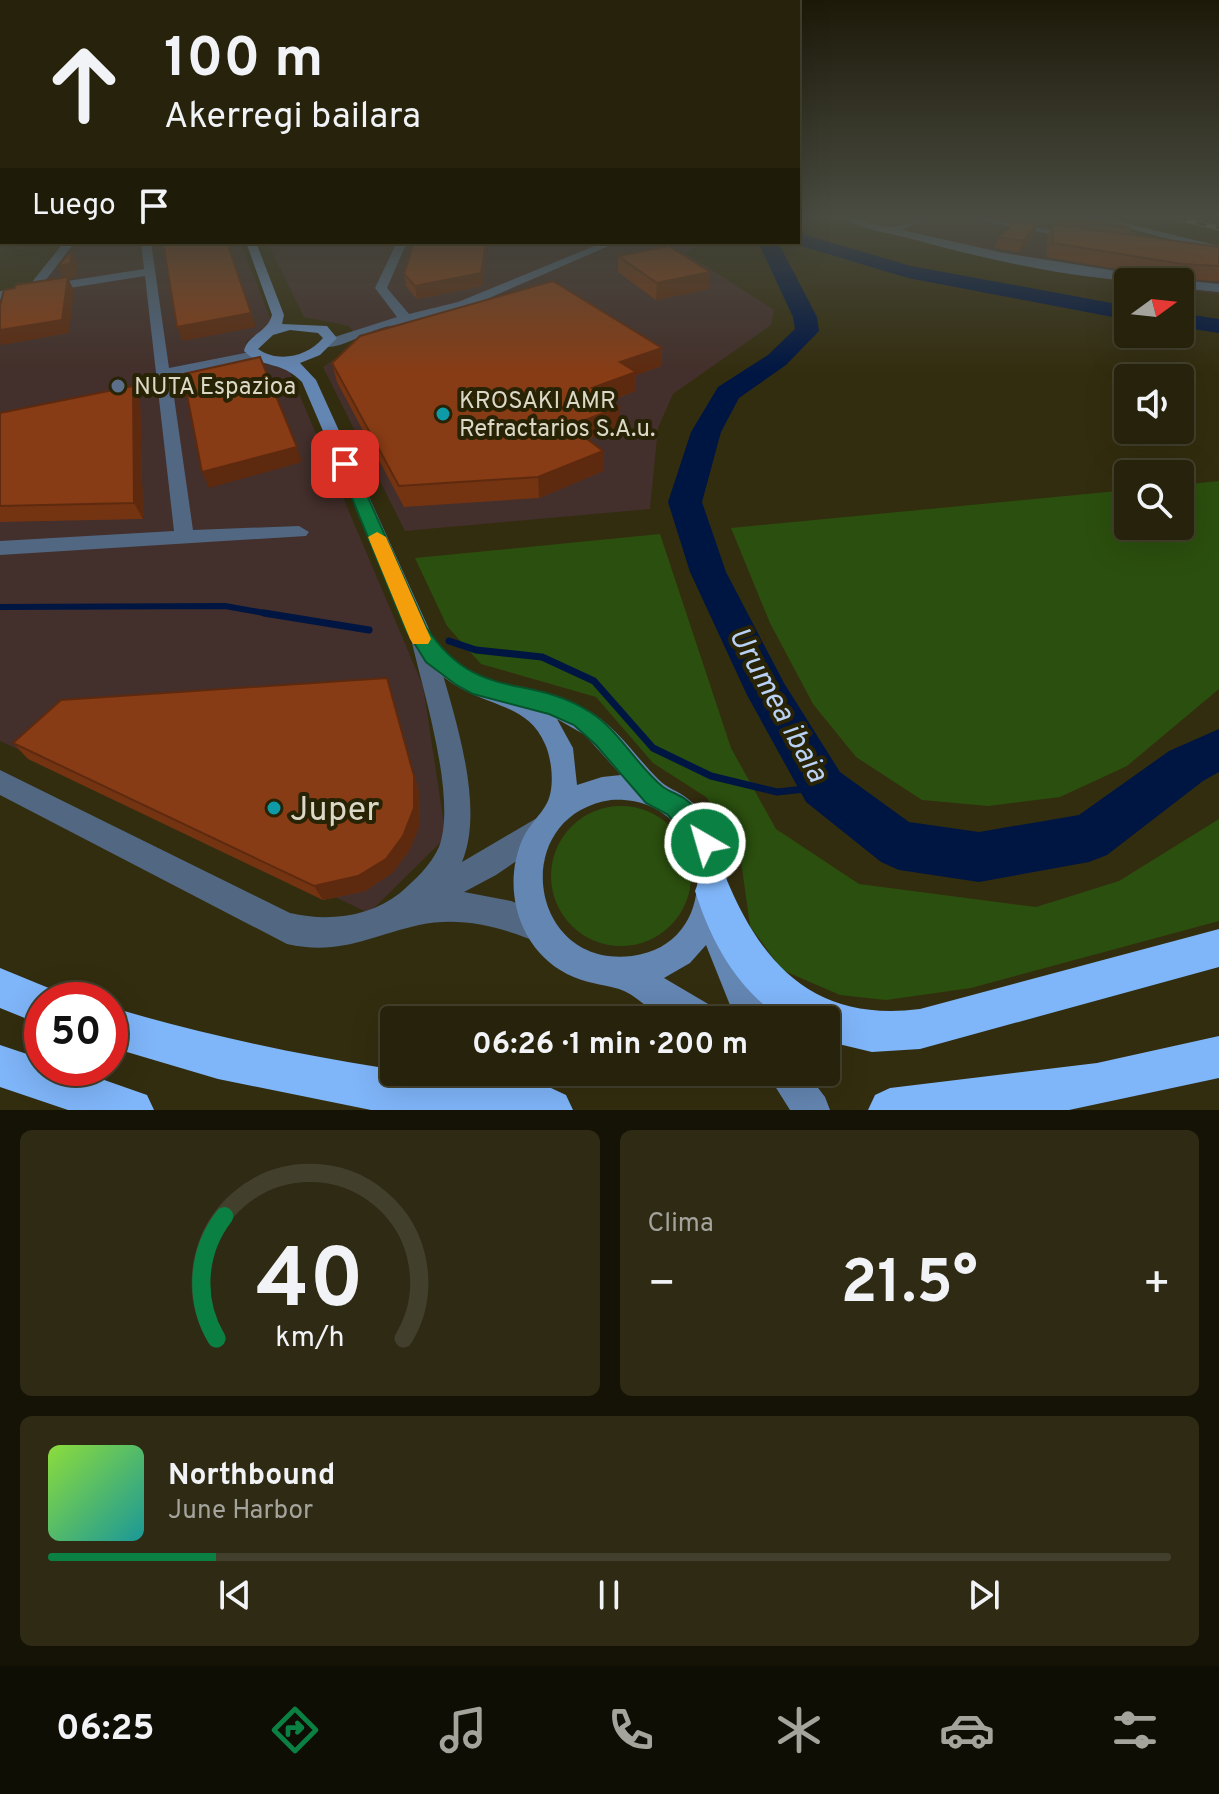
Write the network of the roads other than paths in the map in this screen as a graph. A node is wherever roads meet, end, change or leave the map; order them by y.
1 (48, 270) edge
2 (263, 270) edge
3 (389, 270) edge
4 (546, 270) edge
5 (1080, 270) edge
6 (150, 272) joint
7 (1114, 275) edge
8 (266, 278) junction
9 (1194, 285) edge
10 (1219, 288) edge
11 (32, 290) junction
12 (0, 295) edge
13 (462, 305) junction
14 (397, 309) junction
15 (422, 320) junction
16 (384, 325) junction
17 (301, 326) junction
18 (322, 329) junction
19 (366, 329) junction
20 (268, 332) junction
21 (324, 347) junction
22 (253, 350) junction
23 (279, 360) junction
24 (163, 364) junction
25 (309, 380) junction
26 (299, 532) dead end
27 (184, 537) junction
28 (0, 548) edge
29 (423, 643) junction
30 (522, 701) junction
31 (0, 782) edge
32 (655, 795) junction
33 (551, 819) junction
34 (712, 899) junction
35 (404, 908) junction
36 (540, 927) junction
37 (1219, 948) edge
38 (623, 973) junction
39 (0, 988) edge
40 (24, 998) edge
41 (679, 1006) edge
42 (747, 1006) edge
43 (799, 1006) edge
44 (840, 1024) edge
45 (128, 1033) edge
46 (1219, 1057) edge
47 (0, 1066) edge
48 (132, 1110) edge
49 (551, 1110) edge
50 (890, 1110) edge

1 - 11 street
2 - 8 main road
3 - 14 street
4 - 13 street
5 - 7 street
6 - 11 street
6 - 24 street
8 - 17 main road
8 - 20 main road
9 - 10 street
11 - 12 street
13 - 14 street
13 - 15 street
14 - 15 street
14 - 16 street
14 - 19 street
15 - 16 street
16 - 19 street
17 - 18 main road
17 - 20 main road
18 - 19 street
18 - 21 main road
19 - 21 street
20 - 22 main road
21 - 23 main road
21 - 25 main road
22 - 23 main road
22 - 24 street
22 - 24 street
23 - 25 main road
24 - 27 street
25 - 29 main road
26 - 27 street
27 - 28 street
29 - 30 main road
29 - 35 street
30 - 32 main road
30 - 33 main road
31 - 35 street
32 - 33 main road
32 - 34 main road
33 - 35 street
33 - 36 main road
34 - 38 main road
34 - 42 main road
34 - 43 highway
35 - 36 street
36 - 38 main road
37 - 44 highway
38 - 41 main road
39 - 40 highway
45 - 49 highway
46 - 50 highway
47 - 48 highway

